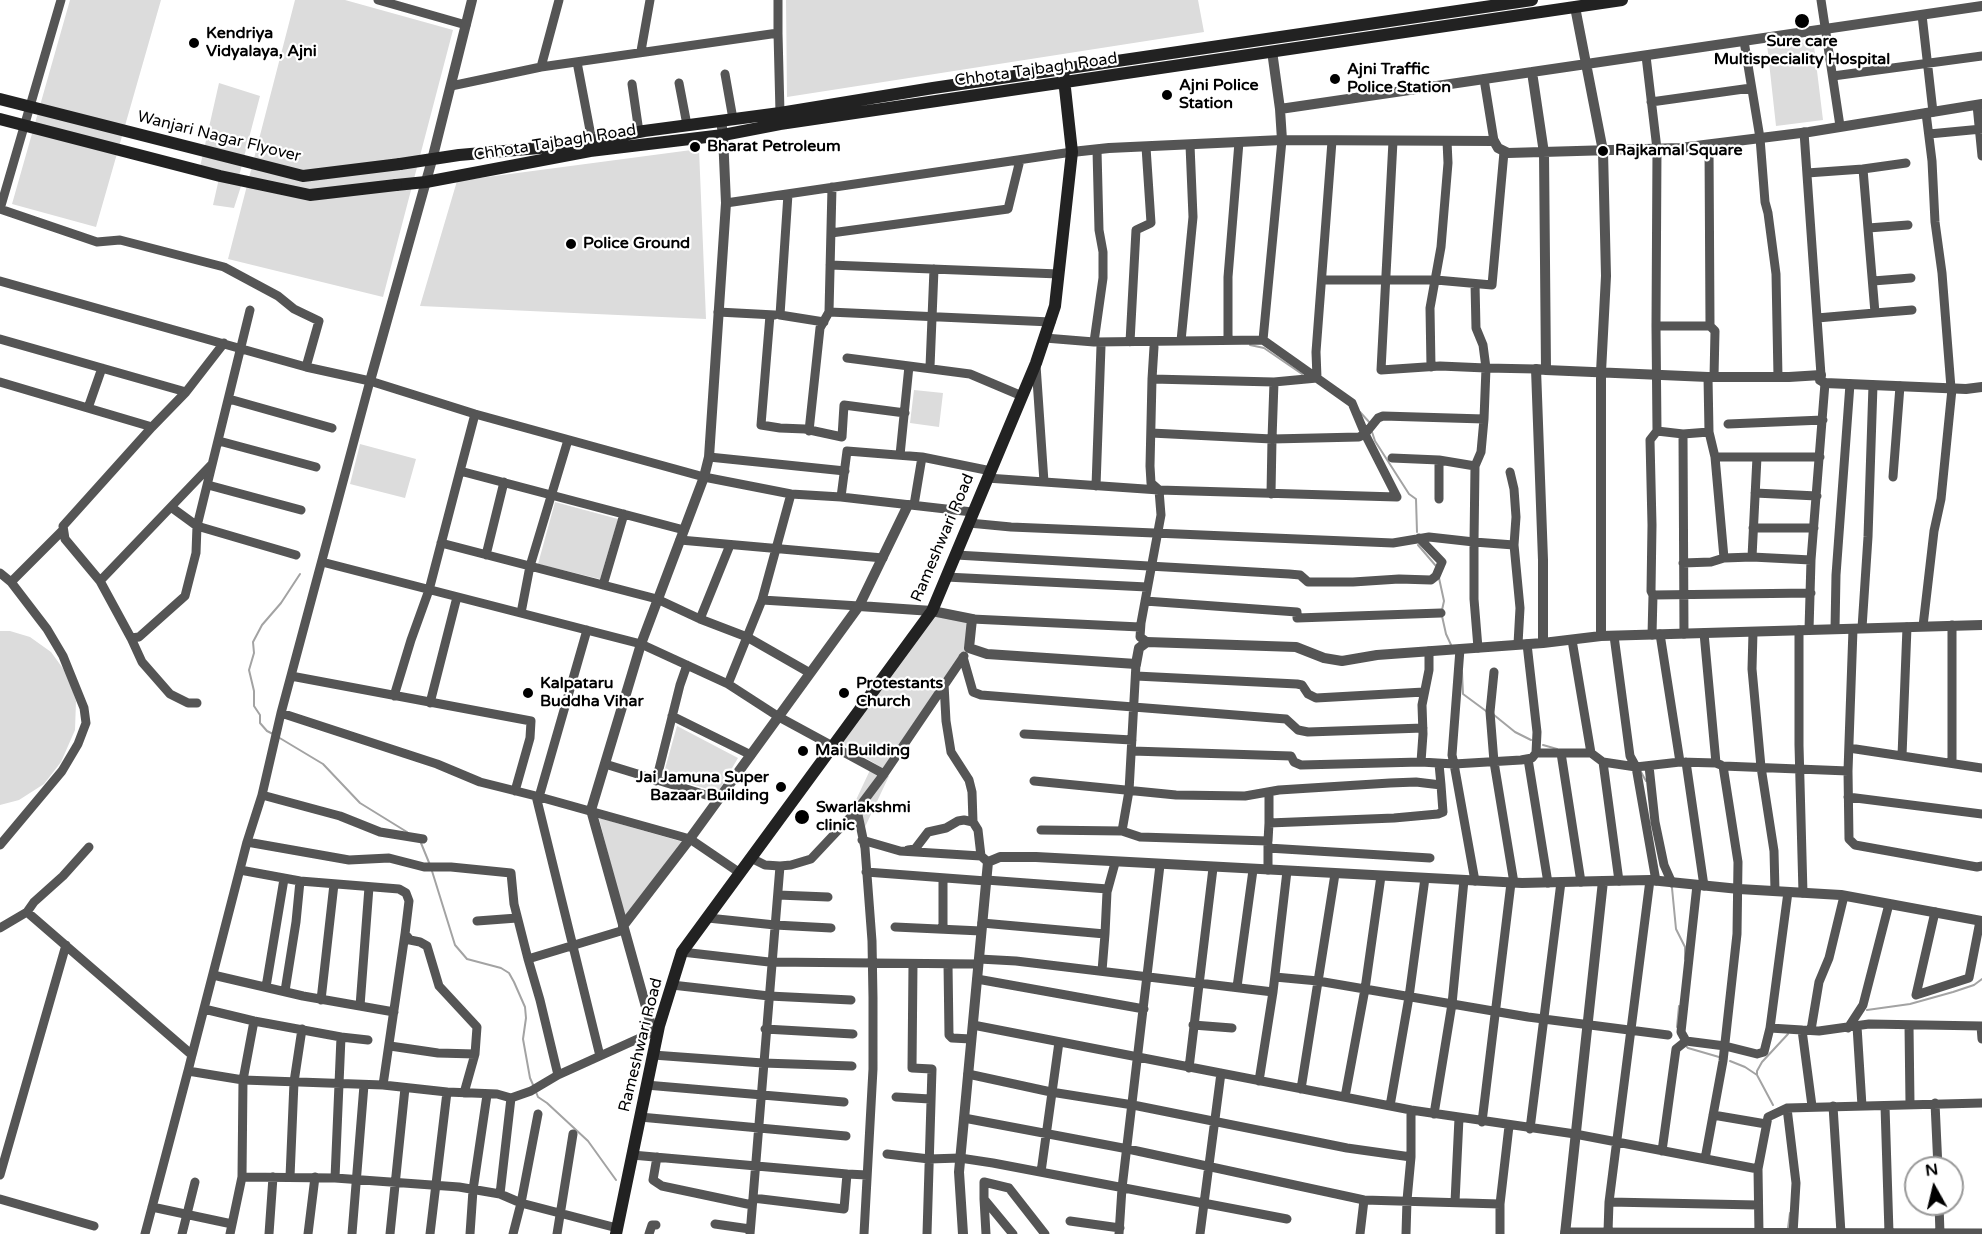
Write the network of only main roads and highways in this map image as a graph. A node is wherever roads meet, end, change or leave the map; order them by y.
1 (1532, 0) edge
2 (1622, 0) edge
3 (1575, 4) edge
4 (1064, 76) junction
5 (0, 99) edge
6 (0, 119) edge
7 (617, 1231) edge

1 - 4 main road
2 - 3 main road, Chhota Tajbagh Road
3 - 4 main road, Chhota Tajbagh Road
4 - 5 main road, Wanjari Nagar Flyover, bridge
4 - 6 main road, Chhota Tajbagh Road, bridge
4 - 7 main road, Rameshwari Road

